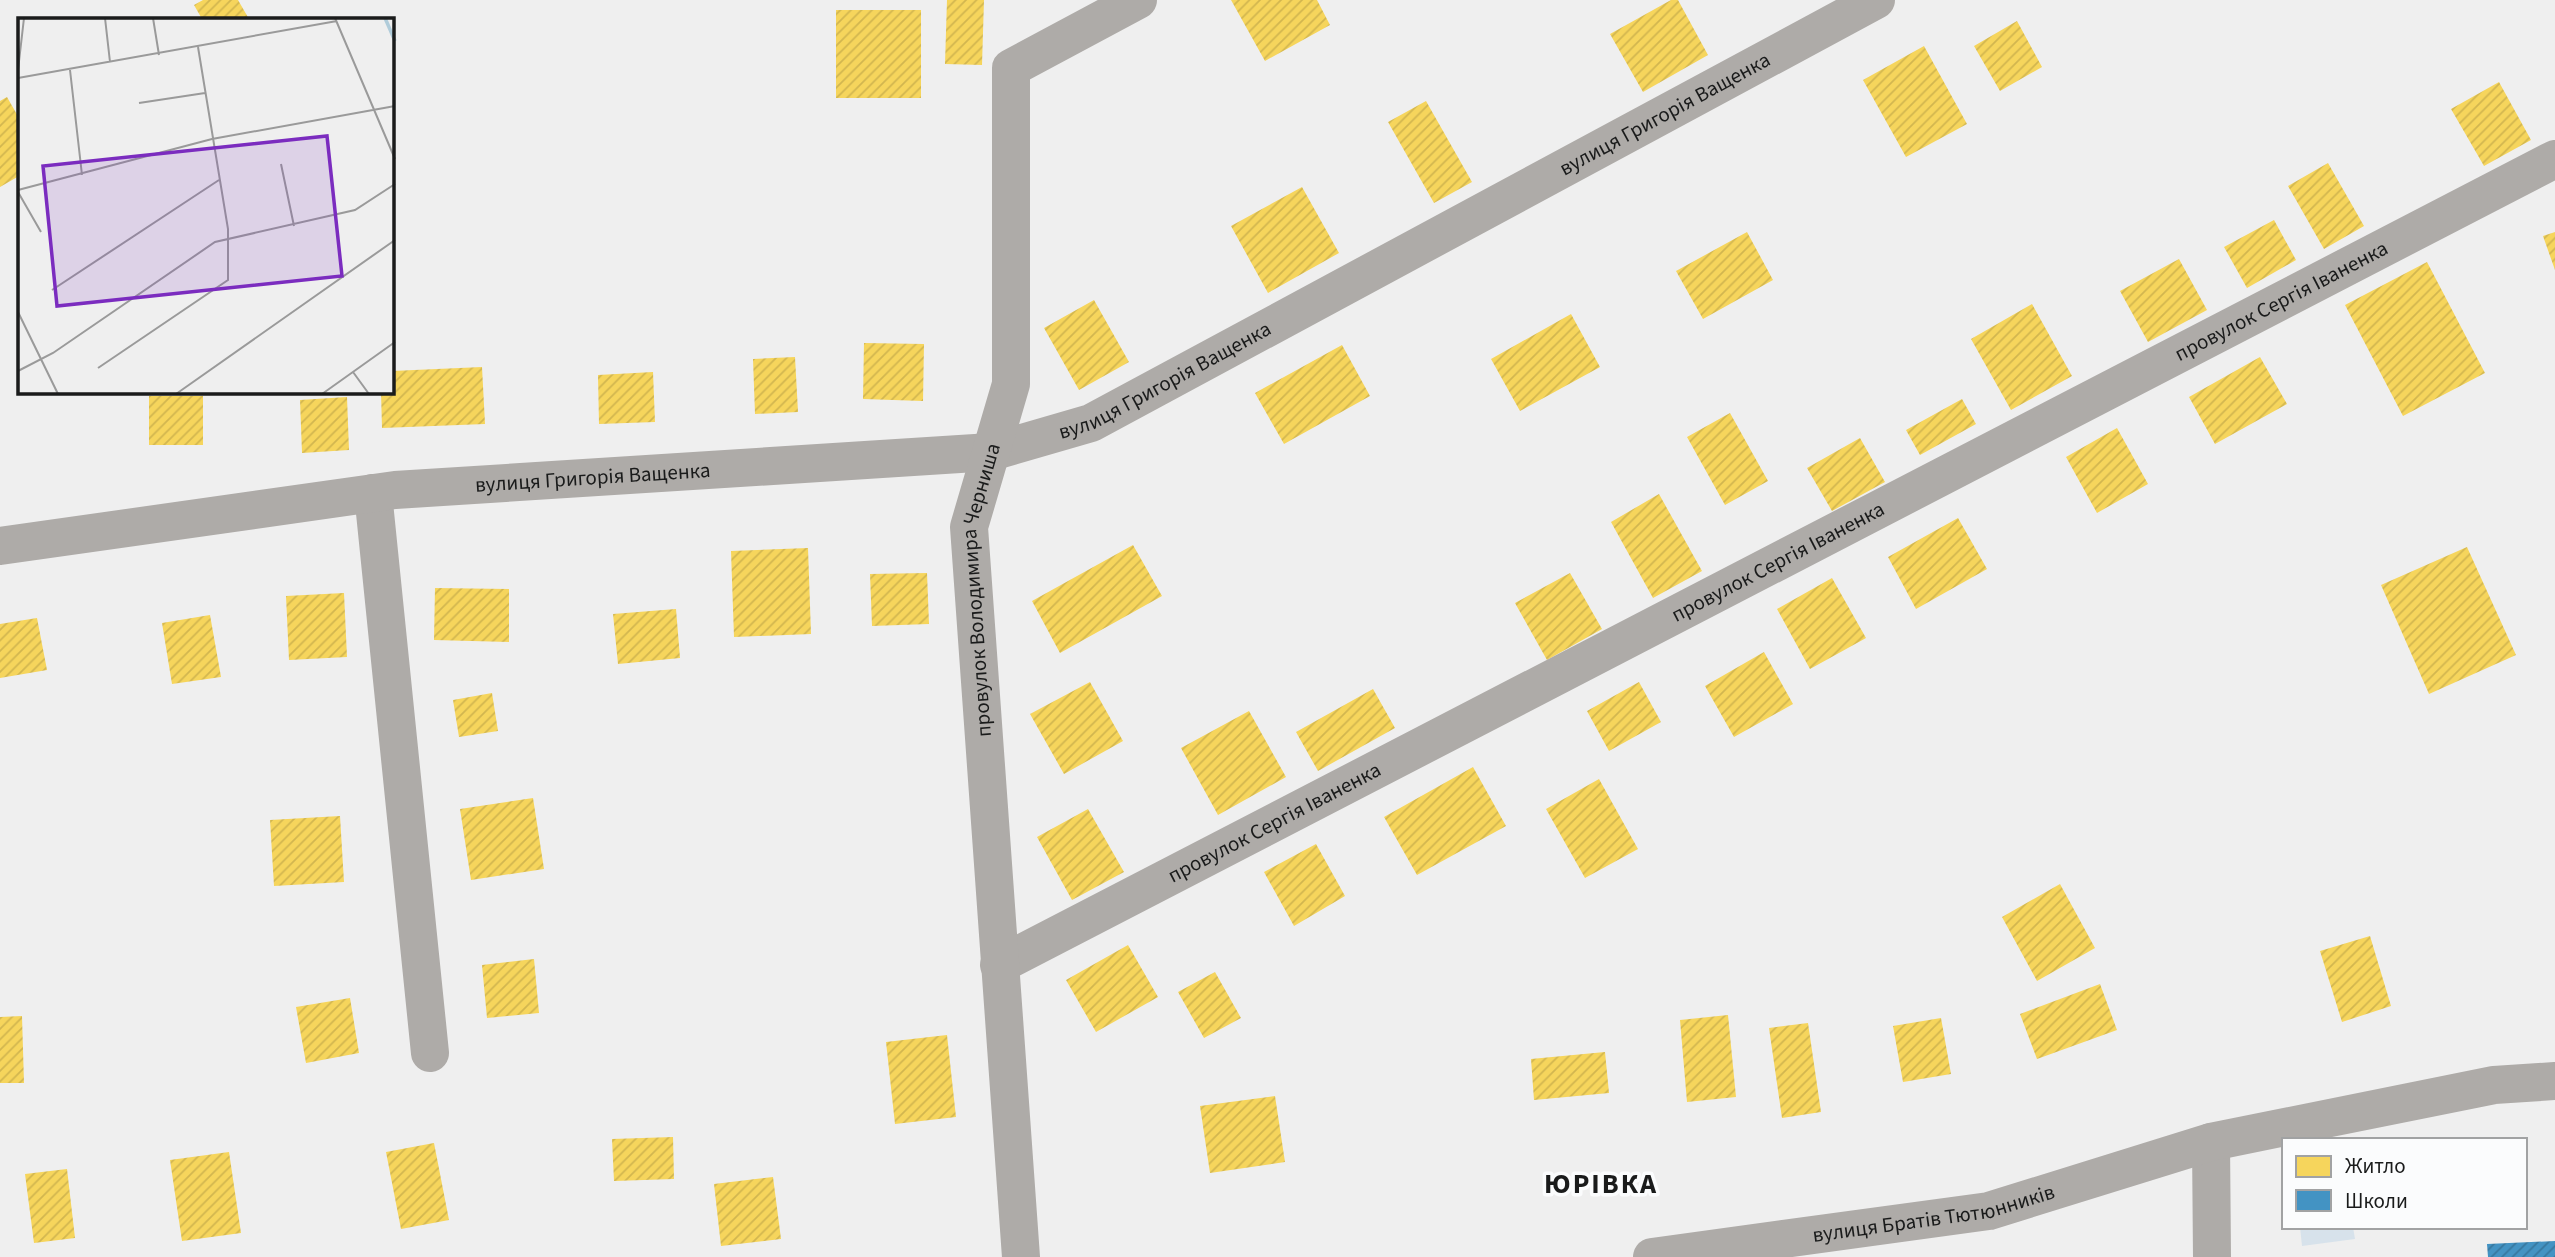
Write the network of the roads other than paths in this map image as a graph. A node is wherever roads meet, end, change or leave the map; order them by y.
1 (1138, 0) edge
2 (1876, 0) edge
3 (2555, 159) edge
4 (991, 452) junction
5 (373, 493) junction
6 (0, 546) edge
7 (999, 965) junction
8 (430, 1053) dead end
9 (2555, 1081) edge
10 (2211, 1142) junction
11 (1021, 1257) edge
12 (1652, 1257) edge
13 (2212, 1257) edge

1 - 4 street, провулок Володимира Черниша
2 - 4 street, вулиця Григорія Ващенка
3 - 7 street, провулок Сергія Іваненка
4 - 5 street, вулиця Григорія Ващенка
4 - 7 street, провулок Володимира Черниша
5 - 6 street, вулиця Григорія Ващенка
5 - 8 street
7 - 11 street, провулок Володимира Черниша
9 - 10 street, вулиця Братів Тютюнників
10 - 12 street, вулиця Братів Тютюнників
10 - 13 street

